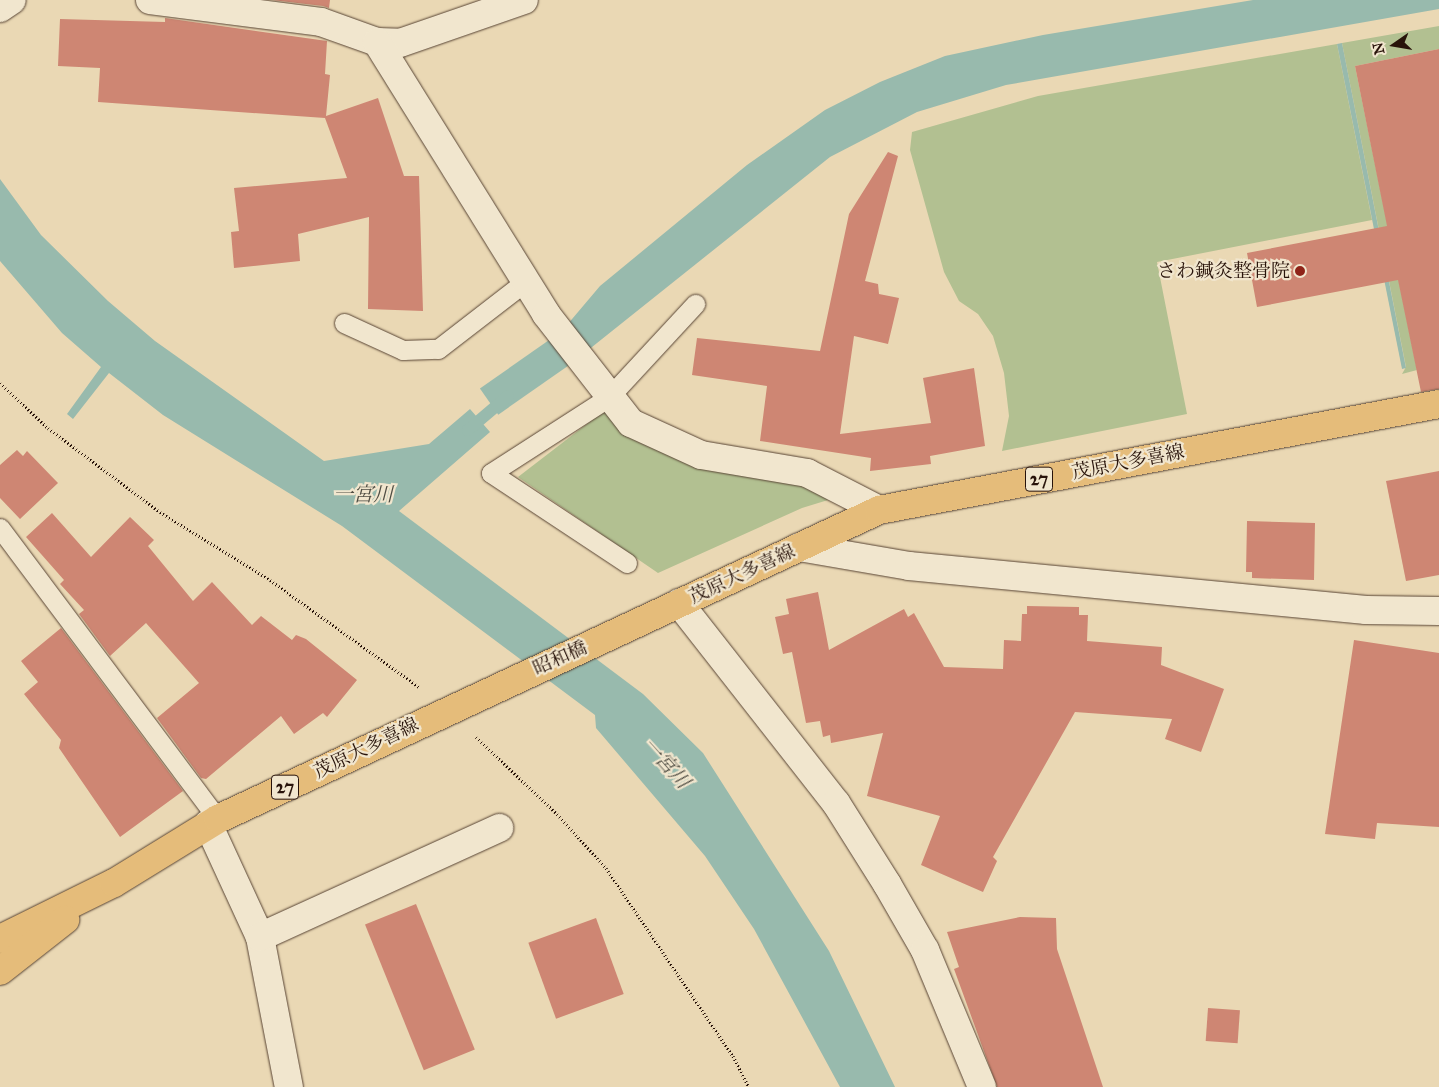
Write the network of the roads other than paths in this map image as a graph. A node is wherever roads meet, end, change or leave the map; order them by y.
1 (150, 0) edge
2 (524, 0) edge
3 (376, 42) junction
4 (526, 282) junction
5 (695, 304) dead end
6 (344, 323) dead end
7 (609, 397) junction
8 (1439, 404) edge
9 (879, 510) junction
10 (0, 528) edge
11 (799, 547) junction
12 (627, 563) dead end
13 (669, 608) junction
14 (1439, 611) edge
15 (462, 702) joint
16 (213, 822) junction
17 (499, 828) dead end
18 (114, 883) junction
19 (260, 937) junction
20 (0, 939) edge
21 (0, 971) edge
22 (289, 1087) edge
23 (982, 1087) edge

1 - 3 street
2 - 3 street
3 - 4 street
4 - 6 lane
4 - 7 street
5 - 7 lane
7 - 9 street
7 - 12 lane
8 - 9 main road, 茂原大多喜線 / 27
9 - 11 main road, 茂原大多喜線 / 27
10 - 16 lane
11 - 13 main road, 茂原大多喜線 / 27
11 - 14 street
13 - 15 main road, 昭和橋 / 27
13 - 23 street
15 - 16 main road, 茂原大多喜線 / 27
16 - 18 main road, 茂原大多喜線 / 27
16 - 19 street
17 - 19 street
18 - 20 main road, 茂原大多喜線 / 27
18 - 21 main road, 茂原大多喜線 / 27
19 - 22 street

